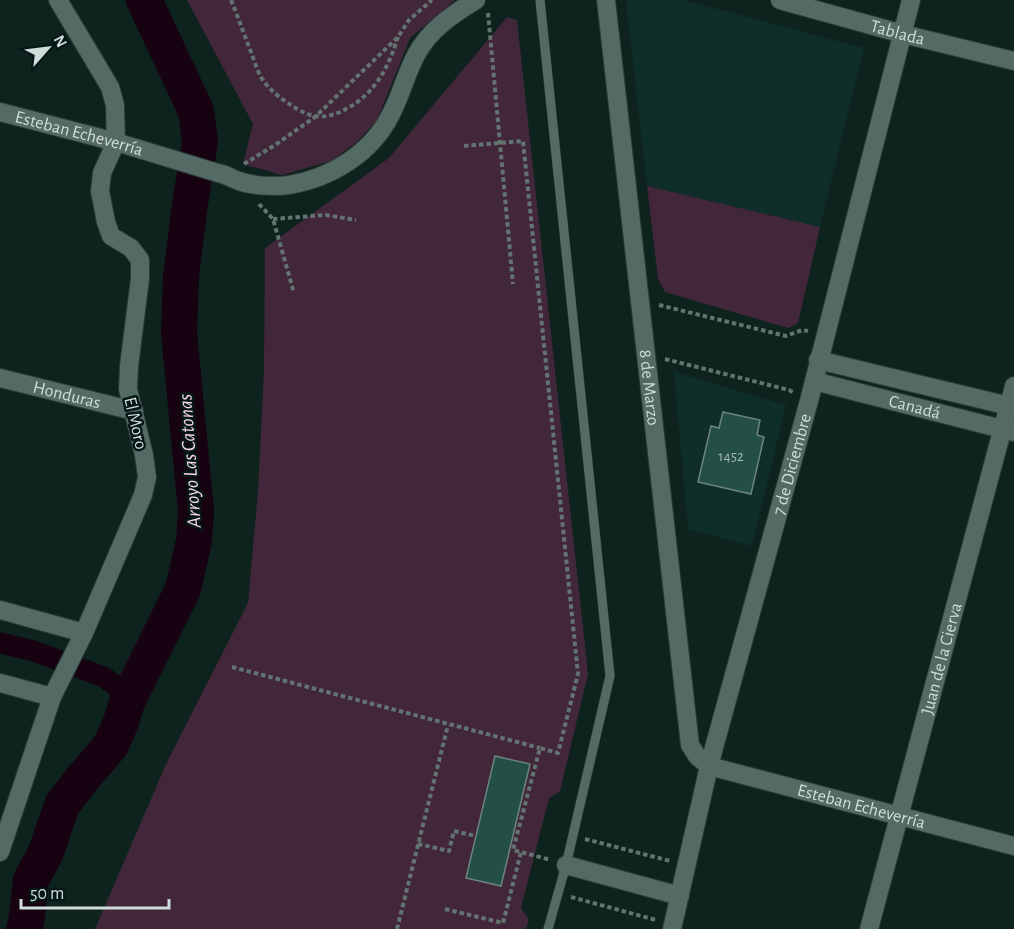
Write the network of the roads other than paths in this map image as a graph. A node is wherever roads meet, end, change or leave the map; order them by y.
1 (58, 0) edge
2 (540, 0) edge
3 (606, 0) edge
4 (780, 0) edge
5 (911, 0) edge
6 (482, 6) edge
7 (903, 34) junction
8 (1014, 61) edge
9 (0, 112) edge
10 (116, 142) junction
11 (818, 360) junction
12 (0, 378) edge
13 (814, 381) junction
14 (1014, 386) edge
15 (1009, 406) junction
16 (134, 411) junction
17 (1009, 431) edge
18 (0, 610) edge
19 (84, 633) junction
20 (0, 682) edge
21 (52, 697) junction
22 (710, 766) junction
23 (898, 817) junction
24 (1014, 846) edge
25 (0, 852) edge
26 (566, 865) junction
27 (681, 896) junction
28 (673, 927) edge
29 (548, 929) edge
30 (869, 929) edge

1 - 10 street, El Moro
2 - 26 lane
3 - 22 street, 8 de Marzo
4 - 7 street, Tablada
5 - 7 street, 7 de Diciembre
6 - 10 street, Esteban Echeverría
7 - 8 street, Tablada
7 - 11 street, 7 de Diciembre
9 - 10 street, Esteban Echeverría
10 - 16 street, El Moro
11 - 13 street, 7 de Diciembre
11 - 15 street, Canadá
12 - 16 street, Honduras
13 - 17 street, Canadá
13 - 22 street, 7 de Diciembre
14 - 15 street, Juan de la Cierva
15 - 17 street, Juan de la Cierva
16 - 19 street, El Moro
17 - 23 street, Juan de la Cierva
18 - 19 street
19 - 21 street, El Moro
20 - 21 street
21 - 25 street, El Moro
22 - 23 street, Esteban Echeverría
22 - 27 street, 7 de Diciembre
23 - 24 street, Esteban Echeverría
23 - 30 street, Juan de la Cierva
26 - 27 street
26 - 29 lane
27 - 28 street, 7 de Diciembre

